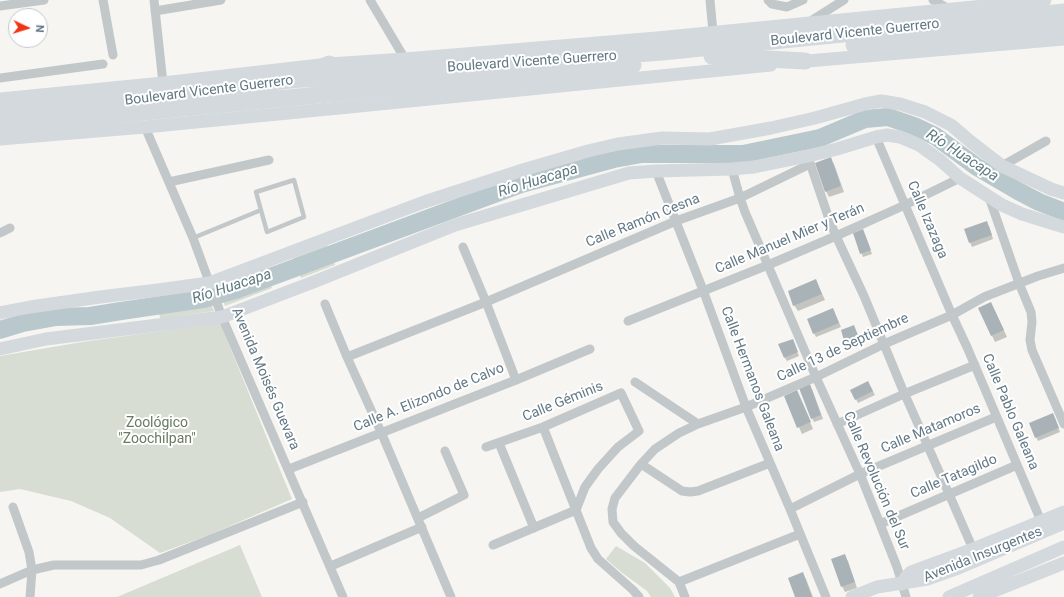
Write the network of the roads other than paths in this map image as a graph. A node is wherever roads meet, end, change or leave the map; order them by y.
1 (44, 0) edge
2 (103, 0) edge
3 (154, 0) edge
4 (221, 0) edge
5 (370, 0) edge
6 (710, 0) edge
7 (768, 0) edge
8 (803, 0) edge
9 (844, 0) edge
10 (933, 0) edge
11 (1045, 0) edge
12 (1026, 1) edge
13 (0, 6) edge
14 (948, 9) junction
15 (155, 11) junction
16 (1064, 12) edge
17 (808, 23) junction
18 (713, 32) junction
19 (1062, 36) edge
20 (112, 55) dead end
21 (712, 56) junction
22 (404, 59) junction
23 (805, 61) junction
24 (103, 64) dead end
25 (329, 64) junction
26 (0, 78) edge
27 (290, 80) junction
28 (163, 83) junction
29 (0, 98) edge
30 (0, 113) edge
31 (0, 126) edge
32 (145, 127) junction
33 (876, 137) junction
34 (0, 139) edge
35 (1046, 141) dead end
36 (269, 160) dead end
37 (809, 160) junction
38 (1002, 166) junction
39 (732, 169) junction
40 (656, 171) junction
41 (960, 178) junction
42 (169, 182) junction
43 (1064, 193) edge
44 (989, 197) junction
45 (740, 198) junction
46 (905, 205) junction
47 (261, 210) junction
48 (676, 221) junction
49 (1064, 225) edge
50 (10, 228) dead end
51 (0, 233) edge
52 (836, 236) junction
53 (193, 238) junction
54 (463, 248) dead end
55 (768, 265) junction
56 (1064, 268) edge
57 (209, 283) junction
58 (1019, 283) junction
59 (703, 290) junction
60 (486, 302) junction
61 (324, 304) dead end
62 (0, 313) edge
63 (952, 315) junction
64 (222, 317) junction
65 (628, 321) dead end
66 (884, 344) junction
67 (0, 349) edge
68 (590, 349) dead end
69 (347, 357) junction
70 (975, 364) junction
71 (816, 377) junction
72 (516, 380) junction
73 (635, 382) dead end
74 (904, 394) junction
75 (746, 407) junction
76 (996, 417) junction
77 (698, 424) junction
78 (837, 424) junction
79 (1064, 424) edge
80 (543, 427) junction
81 (381, 432) junction
82 (499, 443) junction
83 (928, 446) junction
84 (486, 447) dead end
85 (445, 451) dead end
86 (770, 463) junction
87 (641, 464) junction
88 (1017, 465) junction
89 (289, 469) junction
90 (860, 474) junction
91 (949, 494) junction
92 (303, 502) junction
93 (13, 507) dead end
94 (790, 509) junction
95 (576, 510) junction
96 (1064, 512) edge
97 (418, 518) junction
98 (1041, 522) junction
99 (1064, 523) edge
100 (880, 524) junction
101 (422, 527) junction
102 (534, 528) junction
103 (800, 534) junction
104 (493, 545) dead end
105 (1064, 547) edge
106 (973, 549) junction
107 (1064, 563) edge
108 (331, 566) junction
109 (32, 570) junction
110 (680, 582) junction
111 (0, 584) edge
112 (902, 584) junction
113 (962, 594) edge
114 (30, 597) edge
115 (343, 597) edge
116 (451, 597) edge
117 (639, 597) edge
118 (685, 597) edge
119 (826, 597) edge
120 (852, 597) edge
121 (906, 597) edge
122 (949, 597) edge
123 (979, 597) edge

1 - 13 street
2 - 20 street
3 - 15 street
4 - 15 street
5 - 22 street
6 - 18 street
7 - 8 street
9 - 17 street
10 - 14 street
11 - 12 main road, Boulevard Vicente Guerrero
12 - 14 main road, Boulevard Vicente Guerrero
14 - 17 main road, Boulevard Vicente Guerrero
15 - 28 street
16 - 27 highway, Boulevard Vicente Guerrero
17 - 18 main road, Boulevard Vicente Guerrero
18 - 22 main road, Boulevard Vicente Guerrero
19 - 21 highway, Boulevard Vicente Guerrero
19 - 23 main road, Boulevard Vicente Guerrero
21 - 23 highway
21 - 31 highway, Boulevard Vicente Guerrero
22 - 25 main road, Boulevard Vicente Guerrero
23 - 32 main road, Boulevard Vicente Guerrero
24 - 26 street
25 - 27 highway
25 - 28 main road, Boulevard Vicente Guerrero
27 - 30 highway, Boulevard Vicente Guerrero
28 - 29 main road, Boulevard Vicente Guerrero
32 - 34 main road, Boulevard Vicente Guerrero
32 - 42 street, Avenida Moisés Guevara
33 - 37 main road
33 - 41 main road
33 - 46 street, Calle Izazaga
35 - 38 street
36 - 42 street
37 - 39 main road
37 - 45 street, Calle Ramón Cesna
37 - 52 street
38 - 43 main road
38 - 57 main road
39 - 40 main road
39 - 45 street, Calle Revolución del Sur
40 - 48 street, Calle Hermanos Galeana
40 - 64 main road
41 - 44 main road
41 - 46 street, Calle Manuel Mier y Terán
42 - 53 street, Avenida Moisés Guevara
44 - 49 main road
44 - 58 street
45 - 48 street, Calle Ramón Cesna
45 - 55 street, Calle Revolución del Sur
46 - 52 street, Calle Manuel Mier y Terán
46 - 63 street, Calle Izazaga
47 - 47 lane
47 - 53 lane
48 - 59 street, Calle Hermanos Galeana
48 - 60 street, Calle Ramón Cesna
50 - 51 street
52 - 55 street, Calle Manuel Mier y Terán
52 - 66 street
53 - 57 street, Avenida Moisés Guevara
54 - 60 street, Calle A. Elizondo de Calvo
55 - 59 street, Calle Manuel Mier y Terán
55 - 71 street, Calle Revolución del Sur
56 - 58 street
57 - 62 main road
57 - 64 street, Avenida Moisés Guevara
58 - 63 street, Calle 13 de Septiembre
58 - 79 street
59 - 65 street, Calle Manuel Mier y Terán
59 - 75 street, Calle Hermanos Galeana
60 - 69 street, Calle Ramón Cesna
60 - 72 street, Calle A. Elizondo de Calvo
61 - 69 street
63 - 66 street, Calle 13 de Septiembre
63 - 70 street, Calle Pablo Galeana
64 - 67 main road
64 - 89 street, Avenida Moisés Guevara
66 - 71 street, Calle 13 de Septiembre
66 - 74 street
68 - 72 street
69 - 81 street
70 - 74 street
70 - 76 street, Calle Pablo Galeana
71 - 75 street, Calle 13 de Septiembre
71 - 78 street, Calle Revolución del Sur
72 - 81 street, Calle A. Elizondo de Calvo
73 - 77 street
74 - 78 street
74 - 83 street
75 - 77 street, Calle 13 de Septiembre
75 - 86 street, Calle Hermanos Galeana
76 - 83 street, Calle Matamoros
76 - 88 street, Calle Pablo Galeana
77 - 87 street, Calle 13 de Septiembre
78 - 90 street, Calle Revolución del Sur
80 - 82 street, Calle Géminis
80 - 95 street
80 - 95 street, Calle Géminis
81 - 89 street, Calle A. Elizondo de Calvo
81 - 97 street
82 - 84 street, Calle Géminis
82 - 102 street
83 - 90 street, Calle Matamoros
83 - 91 street
85 - 97 street
86 - 87 street
86 - 94 street, Calle Hermanos Galeana
87 - 110 street, Calle 13 de Septiembre
88 - 91 street, Calle Tatagildo
88 - 98 street, Calle Pablo Galeana
89 - 92 street, Avenida Moisés Guevara
90 - 94 street, Calle Matamoros
90 - 100 street, Calle Revolución del Sur
91 - 100 street, Calle Tatagildo
91 - 106 street
92 - 108 street, Avenida Moisés Guevara
92 - 109 street
93 - 109 street
94 - 103 street, Calle Hermanos Galeana
95 - 102 street
95 - 117 street
96 - 98 main road
97 - 101 street
98 - 106 main road
99 - 112 main road, Avenida Insurgentes
100 - 112 street, Calle Revolución del Sur
101 - 108 street
101 - 116 street
102 - 104 street
103 - 110 street
103 - 119 street, Calle Hermanos Galeana
105 - 113 main road
106 - 112 main road
107 - 123 main road
108 - 115 street, Avenida Moisés Guevara
109 - 111 street
109 - 114 street
110 - 118 street
112 - 120 main road, Avenida Insurgentes
112 - 121 street, Calle Revolución del Sur
113 - 122 main road

